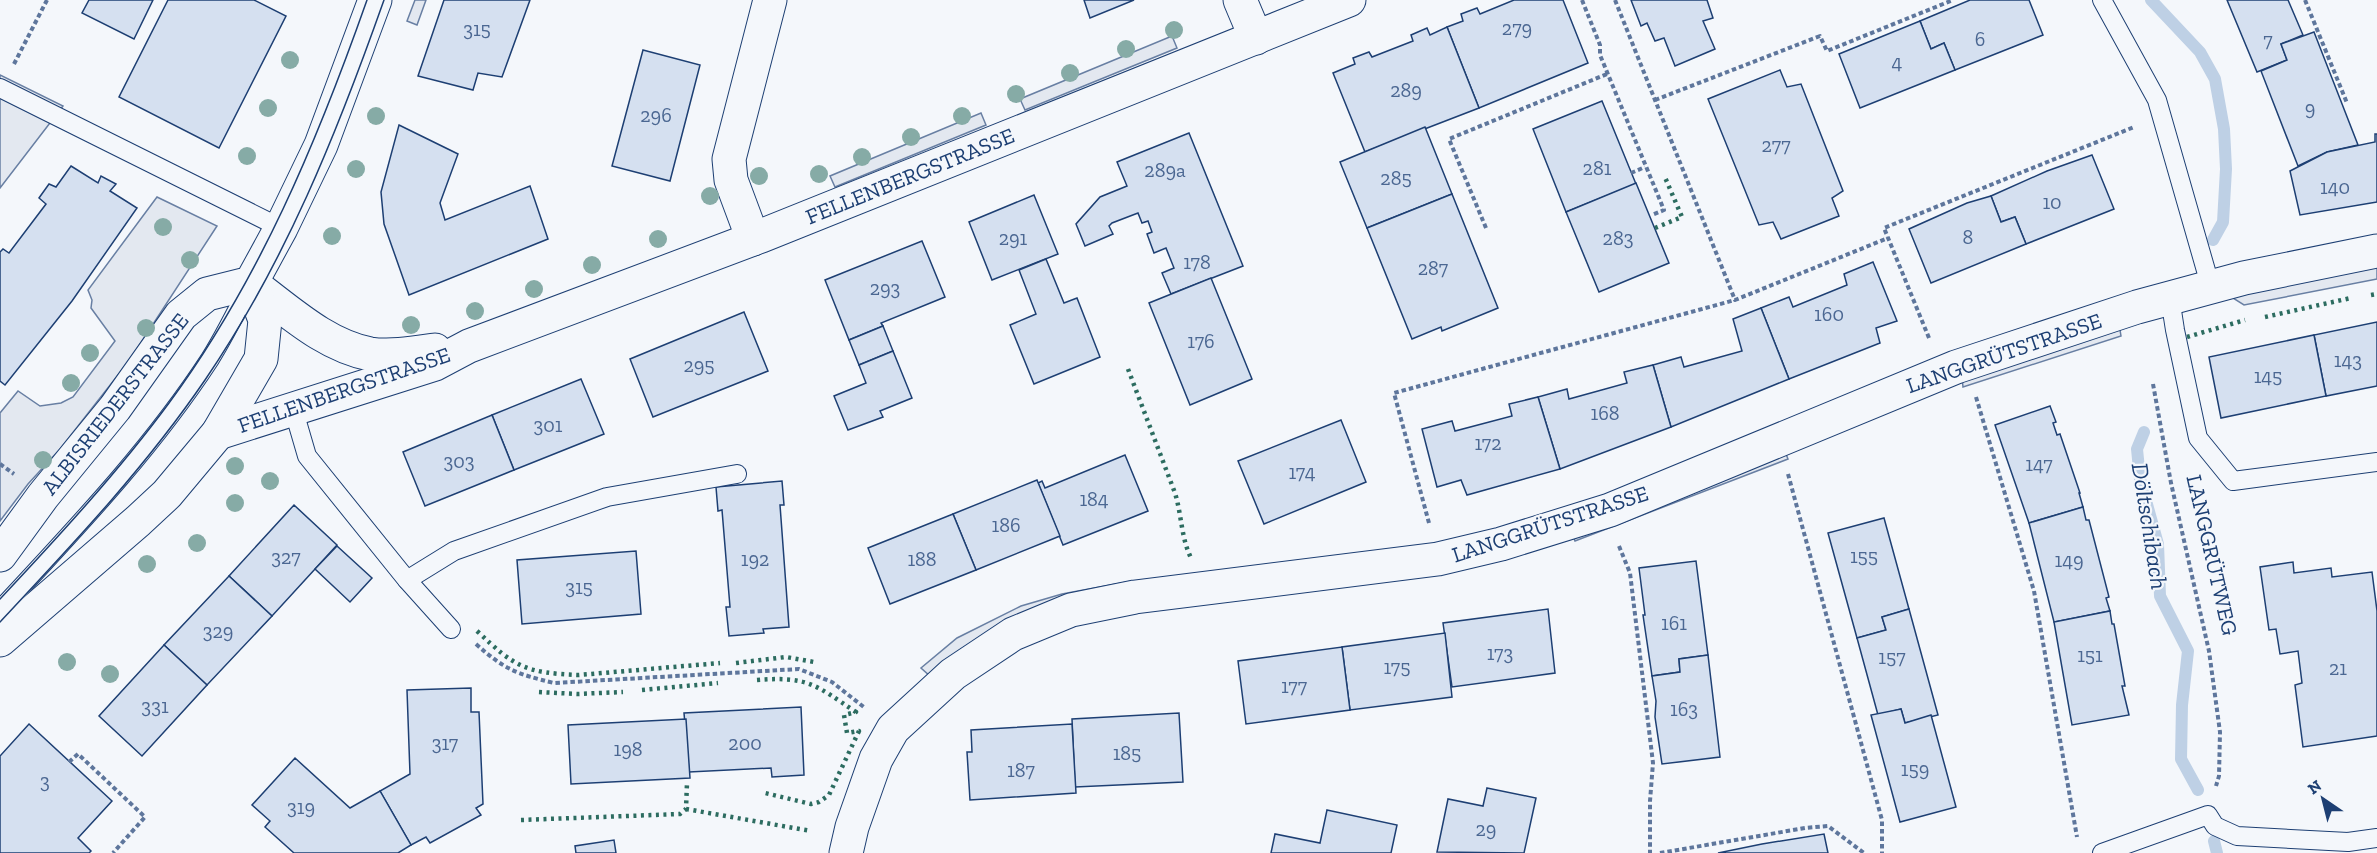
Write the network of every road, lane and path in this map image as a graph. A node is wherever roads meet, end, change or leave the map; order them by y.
1 (47, 0) edge
2 (375, 0) edge
3 (770, 0) edge
4 (1240, 0) edge
5 (1349, 0) edge
6 (1582, 0) edge
7 (1615, 0) edge
8 (1953, 0) edge
9 (2102, 0) edge
10 (2305, 0) edge
11 (1256, 38) junction
12 (1607, 74) junction
13 (1, 88) edge
14 (1655, 100) junction
15 (2347, 103) dead end
16 (2161, 116) junction
17 (1645, 167) junction
18 (1631, 173) dead end
19 (1652, 215) dead end
20 (281, 228) junction
21 (1486, 228) dead end
22 (1888, 238) junction
23 (753, 239) junction
24 (2377, 250) edge
25 (251, 283) junction
26 (2211, 288) junction
27 (2170, 298) junction
28 (1735, 300) junction
29 (470, 346) junction
30 (1933, 347) dead end
31 (2153, 383) dead end
32 (1975, 394) dead end
33 (293, 408) junction
34 (218, 433) junction
35 (2377, 462) edge
36 (0, 464) edge
37 (1786, 468) dead end
38 (737, 474) dead end
39 (20, 478) dead end
40 (1430, 526) dead end
41 (1614, 536) dead end
42 (0, 555) edge
43 (407, 580) junction
44 (0, 610) edge
45 (451, 629) joint
46 (0, 640) edge
47 (866, 709) dead end
48 (69, 762) dead end
49 (2208, 815) junction
50 (2377, 838) edge
51 (2078, 842) dead end
52 (113, 853) edge
53 (846, 853) edge
54 (1650, 853) edge
55 (1660, 853) edge
56 (1864, 853) edge
57 (1882, 853) edge
58 (2102, 853) edge

1 - 13 path
2 - 20 street
3 - 23 street
4 - 11 street
5 - 11 street, FELLENBERGSTRASSE
6 - 12 path
7 - 14 path
8 - 14 path
9 - 16 lane
10 - 15 path
11 - 23 street, FELLENBERGSTRASSE
12 - 17 path
12 - 21 path
13 - 20 lane
14 - 28 path
16 - 22 path
16 - 26 lane
17 - 18 path
17 - 19 path
20 - 25 street
22 - 28 path
22 - 30 path
23 - 29 street, FELLENBERGSTRASSE
24 - 26 street, LANGGRÜTSTRASSE
25 - 29 street, FELLENBERGSTRASSE
25 - 34 street
25 - 42 street, ALBISRIEDERSTRASSE
25 - 44 lane
26 - 27 street, LANGGRÜTSTRASSE
27 - 35 lane
27 - 53 street, LANGGRÜTSTRASSE
28 - 40 path
29 - 33 street, FELLENBERGSTRASSE
31 - 49 path, LANGGRÜTWEG
32 - 51 path
33 - 34 street, FELLENBERGSTRASSE
33 - 43 lane
34 - 46 street
36 - 39 path
37 - 57 path
38 - 43 lane
41 - 54 path
43 - 45 lane
45 - 47 path
48 - 52 path
49 - 50 lane
49 - 58 lane
55 - 56 path

